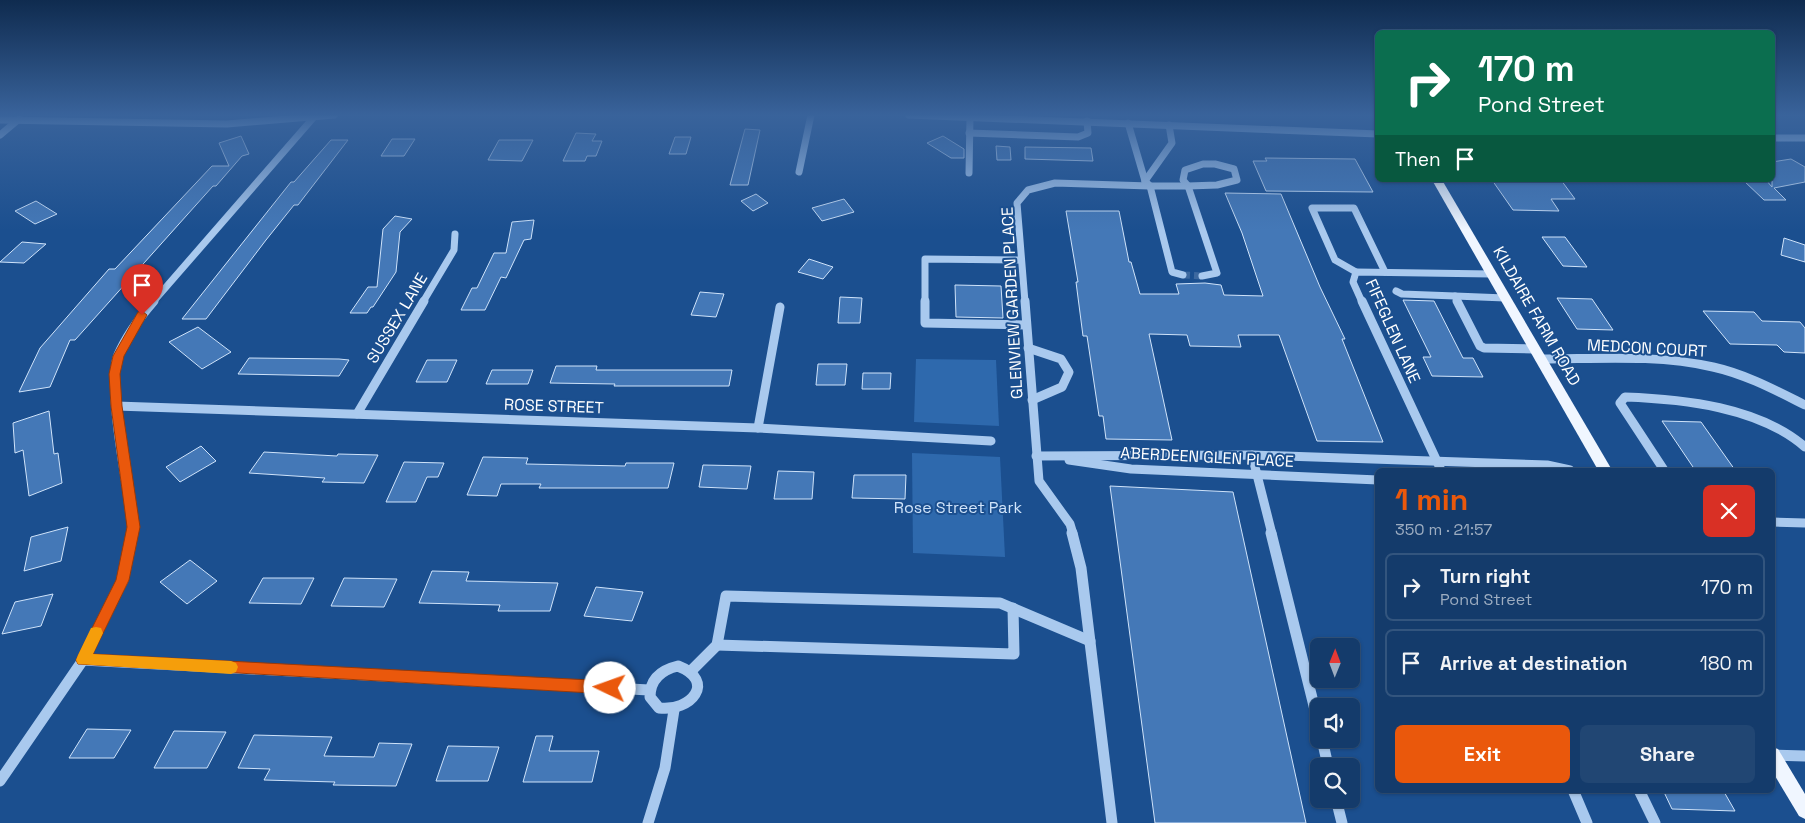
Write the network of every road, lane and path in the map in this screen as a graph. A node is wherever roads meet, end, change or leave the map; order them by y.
1 (282, 153) edge
2 (804, 153) edge
3 (969, 153) edge
4 (1138, 153) edge
5 (1165, 153) edge
6 (800, 172) dead end
7 (969, 173) dead end
8 (1438, 182) edge
9 (1147, 183) junction
10 (1188, 185) junction
11 (455, 234) dead end
12 (1021, 260) junction
13 (1356, 272) junction
14 (1385, 272) junction
15 (1492, 274) junction
16 (1183, 275) tunnel mouth
17 (1202, 276) dead end
18 (1399, 292) dead end
19 (1454, 296) junction
20 (1505, 298) junction
21 (780, 307) dead end
22 (1026, 325) junction
23 (1028, 348) junction
24 (1537, 354) junction
25 (1032, 400) junction
26 (1805, 405) edge
27 (116, 406) junction
28 (357, 414) junction
29 (758, 428) junction
30 (991, 441) dead end
31 (1805, 447) edge
32 (1252, 455) junction
33 (1036, 456) junction
34 (1439, 466) edge
35 (1559, 468) edge
36 (1604, 468) edge
37 (1663, 468) edge
38 (1257, 475) junction
39 (1375, 480) edge
40 (1775, 522) edge
41 (1805, 523) edge
42 (1013, 608) junction
43 (1090, 641) junction
44 (718, 645) junction
45 (83, 660) junction
46 (691, 671) junction
47 (649, 690) junction
48 (1312, 698) edge
49 (674, 710) junction
50 (1775, 755) edge
51 (1805, 756) edge
52 (1775, 760) edge
53 (0, 781) edge
54 (1574, 793) edge
55 (1640, 793) edge
56 (1338, 808) edge
57 (1805, 810) edge
58 (648, 823) edge
59 (1112, 823) edge
60 (1342, 823) edge
61 (1587, 823) edge
62 (1655, 823) edge

1 - 27 street
2 - 6 street
3 - 7 street
4 - 9 street
5 - 9 street
8 - 15 main road, KILDAIRE FARM ROAD
9 - 10 street
9 - 12 street, GLENVIEW GARDEN PLACE
9 - 16 street
10 - 10 street
10 - 17 street
11 - 28 street, SUSSEX LANE
12 - 22 street, GLENVIEW GARDEN PLACE
12 - 22 street
13 - 14 street, FIFEGLEN LANE
13 - 14 street
13 - 34 street, FIFEGLEN LANE
14 - 15 street, FIFEGLEN LANE
15 - 20 main road, KILDAIRE FARM ROAD
18 - 19 street
19 - 20 street
19 - 24 street, MEDCON COURT
20 - 24 main road, KILDAIRE FARM ROAD
21 - 29 street
22 - 23 street, GLENVIEW GARDEN PLACE
23 - 25 street, GLENVIEW GARDEN PLACE
23 - 25 street
24 - 26 street, MEDCON COURT
24 - 36 main road, KILDAIRE FARM ROAD
25 - 33 street, GLENVIEW GARDEN PLACE
27 - 28 street, ROSE STREET
27 - 45 street
28 - 29 street, ROSE STREET
29 - 30 street, ROSE STREET
31 - 37 street
32 - 33 street
32 - 34 street
32 - 38 street
33 - 38 street, ABERDEEN GLEN PLACE
33 - 43 street, GLENVIEW GARDEN PLACE
34 - 35 street
38 - 39 street, ABERDEEN GLEN PLACE
38 - 48 street
40 - 41 street
42 - 43 street
42 - 44 street
42 - 44 street
43 - 59 street, GLENVIEW GARDEN PLACE
44 - 46 street
45 - 47 street
45 - 53 street
46 - 47 street
46 - 49 street
47 - 49 street
49 - 58 street
50 - 51 street
52 - 57 main road
54 - 61 street
55 - 62 street
56 - 60 street

